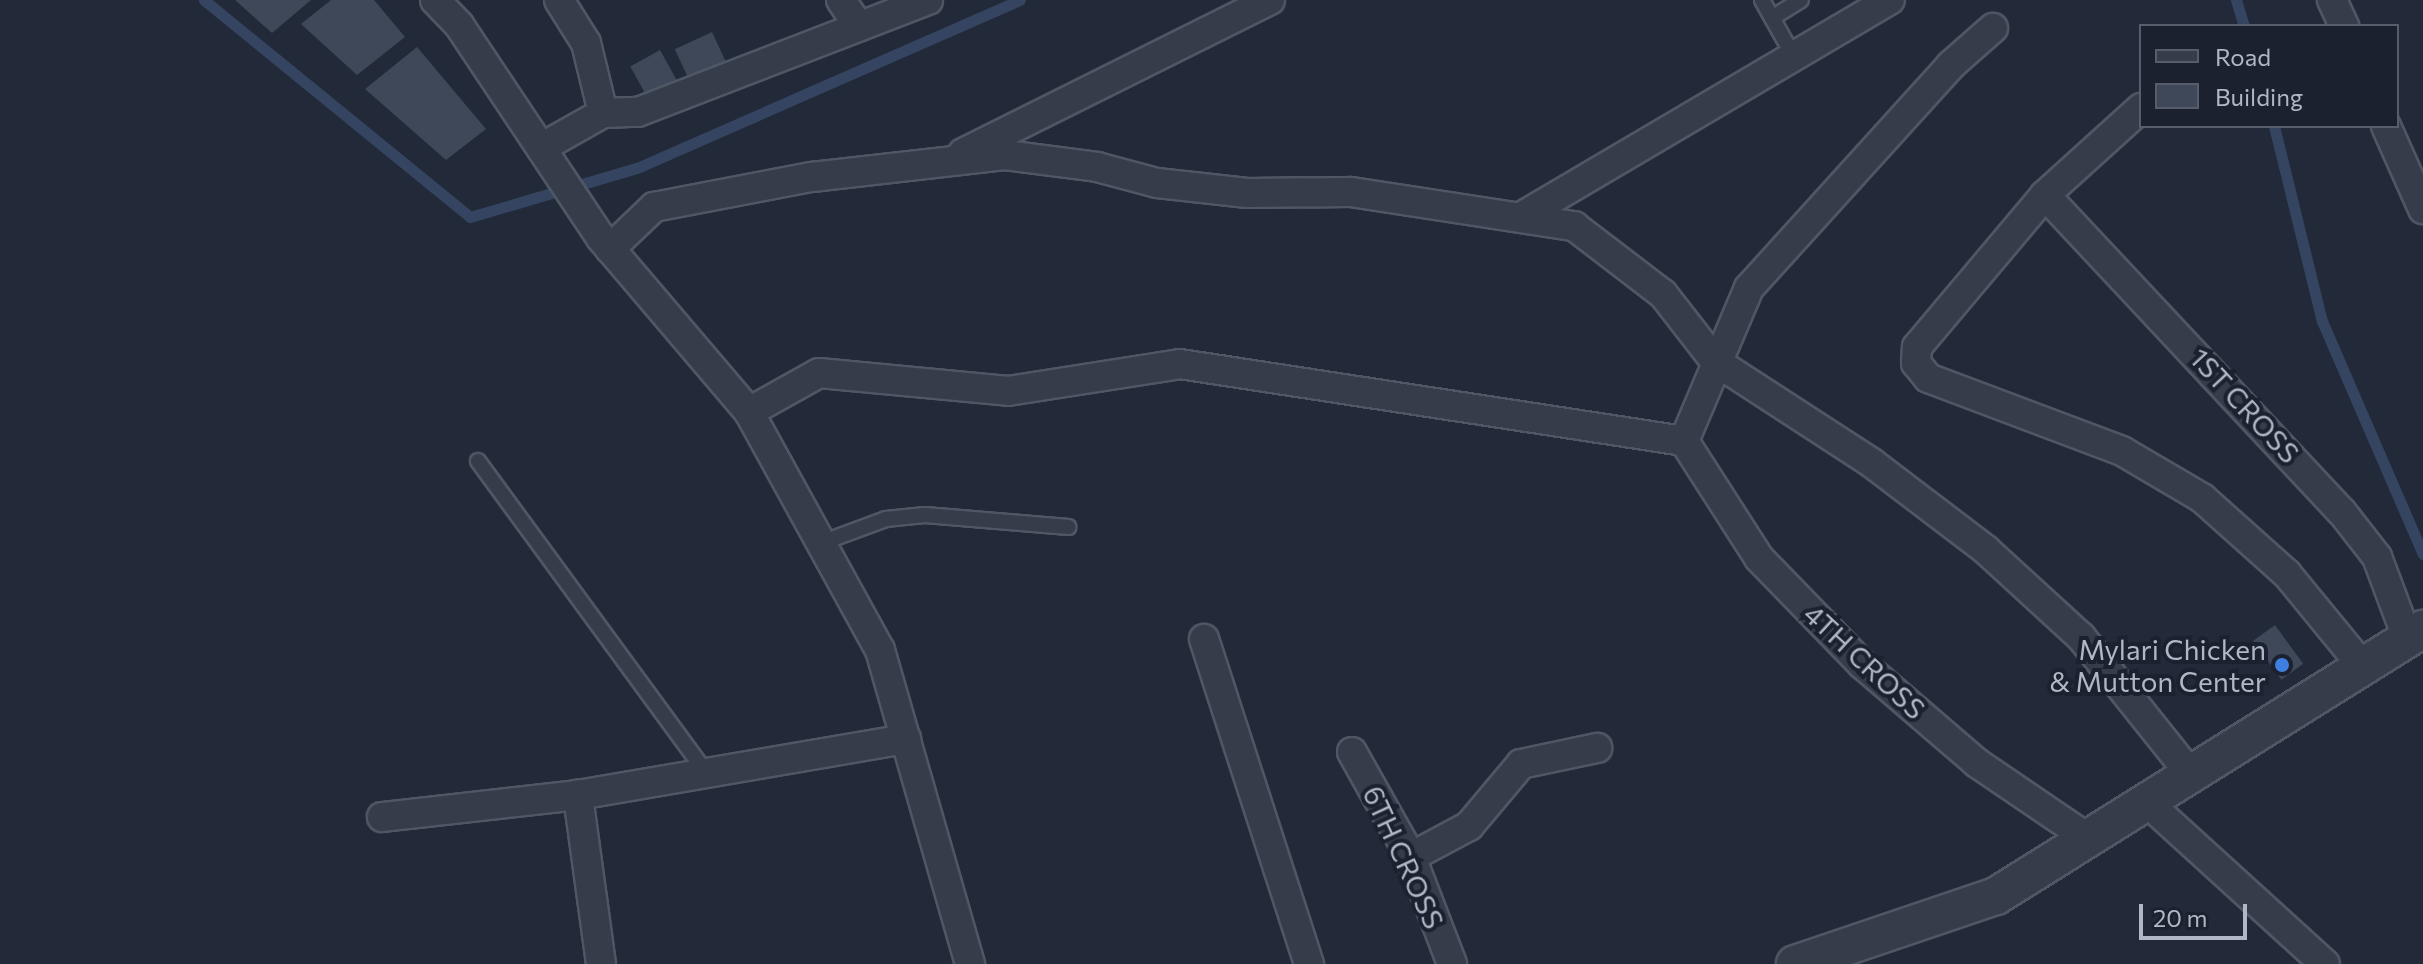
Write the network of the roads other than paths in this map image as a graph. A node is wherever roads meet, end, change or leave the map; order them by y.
1 (435, 0) edge
2 (559, 0) edge
3 (841, 0) edge
4 (928, 0) edge
5 (1270, 0) edge
6 (1762, 0) edge
7 (1801, 0) edge
8 (1890, 0) edge
9 (2332, 0) edge
10 (1772, 18) junction
11 (2343, 24) edge
12 (859, 27) junction
13 (1993, 28) dead end
14 (1794, 57) junction
15 (2139, 110) edge
16 (603, 113) junction
17 (2387, 128) edge
18 (544, 153) junction
19 (948, 161) junction
20 (2045, 195) junction
21 (2423, 209) edge
22 (1521, 217) junction
23 (606, 244) junction
24 (1715, 361) junction
25 (749, 412) junction
26 (1684, 441) junction
27 (478, 461) dead end
28 (1069, 527) dead end
29 (821, 543) junction
30 (2418, 633) edge
31 (1204, 639) dead end
32 (2364, 668) junction
33 (906, 739) junction
34 (1597, 748) dead end
35 (1352, 752) dead end
36 (707, 774) junction
37 (2192, 776) junction
38 (578, 795) junction
39 (2148, 803) junction
40 (382, 817) dead end
41 (2089, 839) junction
42 (1411, 857) junction
43 (601, 964) edge
44 (970, 964) edge
45 (1309, 964) edge
46 (1452, 964) edge
47 (1795, 964) edge
48 (2325, 964) edge

1 - 18 street
2 - 16 street
3 - 12 street
4 - 12 street
5 - 19 street
6 - 10 lane
7 - 10 lane
8 - 14 street
9 - 11 street
10 - 14 lane
12 - 16 street
13 - 24 street
14 - 22 street
15 - 20 street
16 - 18 street
17 - 21 street
18 - 23 street
19 - 22 street
19 - 23 street
20 - 30 street, 1ST CROSS
20 - 32 street
22 - 24 street
23 - 25 street
24 - 26 street
24 - 37 street
25 - 26 street
25 - 29 street
26 - 41 street, 4TH CROSS
27 - 36 lane
28 - 29 lane
29 - 33 street
30 - 32 street
31 - 45 street
32 - 37 street
33 - 36 street
33 - 44 street
34 - 42 street
35 - 42 street, 6TH CROSS
36 - 38 street
37 - 39 street
38 - 40 street
38 - 43 street
39 - 41 street
39 - 48 street
41 - 47 street
42 - 46 street, 6TH CROSS

